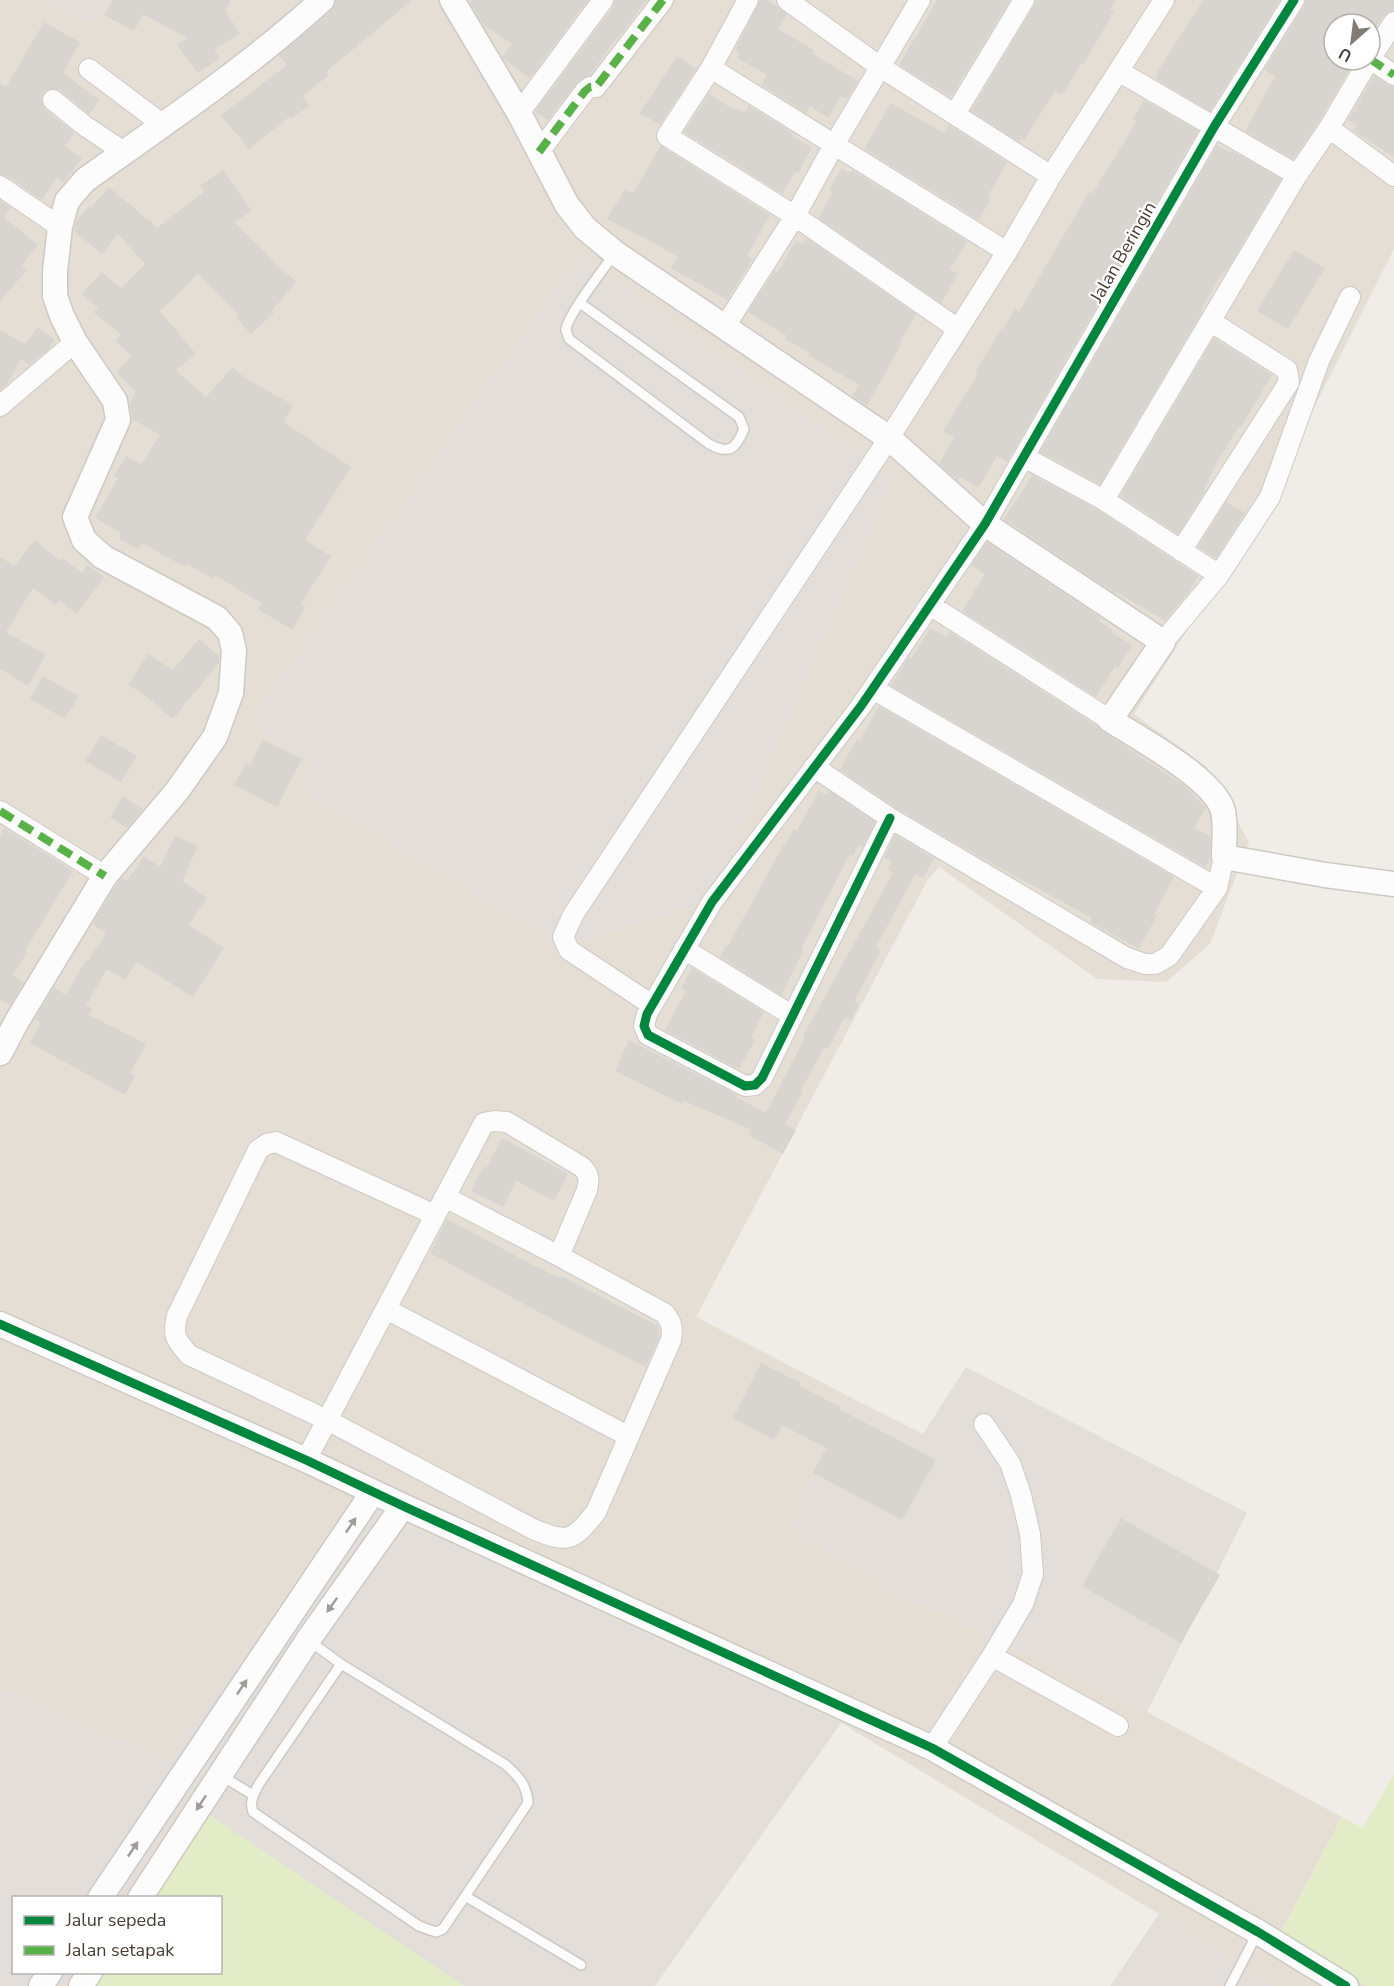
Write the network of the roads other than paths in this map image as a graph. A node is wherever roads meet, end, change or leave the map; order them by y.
1 (322, 0) edge
2 (452, 0) edge
3 (603, 0) edge
4 (663, 0) edge
5 (748, 0) edge
6 (787, 0) edge
7 (920, 0) edge
8 (1024, 0) edge
9 (1164, 0) edge
10 (1294, 0) edge
11 (1394, 22) edge
12 (1382, 40) edge
13 (879, 66) junction
14 (711, 68) junction
15 (89, 69) dead end
16 (1120, 72) junction
17 (1362, 72) edge
18 (53, 99) dead end
19 (519, 113) junction
20 (955, 114) junction
21 (162, 124) junction
22 (1214, 127) junction
23 (1329, 128) junction
24 (834, 144) junction
25 (124, 152) junction
26 (539, 152) junction
27 (1297, 175) junction
28 (1052, 176) junction
29 (1394, 176) edge
30 (0, 186) edge
31 (795, 216) junction
32 (60, 227) junction
33 (1007, 252) junction
34 (615, 253) junction
35 (1350, 297) dead end
36 (580, 303) junction
37 (1210, 321) junction
38 (724, 328) junction
39 (958, 329) junction
40 (75, 342) junction
41 (0, 406) edge
42 (889, 438) junction
43 (1024, 457) junction
44 (1104, 500) junction
45 (985, 524) junction
46 (1181, 551) junction
47 (1219, 575) junction
48 (930, 605) junction
49 (1163, 642) junction
50 (873, 689) junction
51 (1110, 720) junction
52 (814, 767) junction
53 (0, 811) edge
54 (890, 818) junction
55 (1224, 857) junction
56 (105, 876) junction
57 (1394, 884) edge
58 (1217, 888) junction
59 (684, 950) junction
60 (652, 1005) junction
61 (793, 1016) junction
62 (0, 1053) edge
63 (445, 1197) junction
64 (435, 1215) junction
65 (559, 1256) junction
66 (386, 1309) junction
67 (0, 1323) edge
68 (327, 1420) junction
69 (984, 1424) dead end
70 (628, 1436) junction
71 (306, 1460) junction
72 (373, 1492) junction
73 (403, 1506) junction
74 (308, 1640) junction
75 (992, 1656) junction
76 (341, 1664) junction
77 (1118, 1726) dead end
78 (932, 1748) junction
79 (220, 1774) junction
80 (253, 1795) junction
81 (107, 1888) edge
82 (136, 1896) edge
83 (141, 1896) edge
84 (465, 1896) junction
85 (1258, 1932) junction
86 (581, 1965) dead end
87 (1230, 1986) edge
88 (1346, 1986) edge

1 - 21 street
2 - 19 street
3 - 19 street
4 - 26 street
5 - 14 street
6 - 13 street
7 - 13 street
8 - 20 street
9 - 16 street
10 - 22 street, Jalan Beringin
11 - 12 street
13 - 20 street
13 - 24 street
14 - 24 street
14 - 31 street
15 - 21 street
16 - 22 street
16 - 28 street
17 - 23 street
18 - 25 street
19 - 26 street
20 - 28 street
21 - 25 street
22 - 27 street
22 - 43 street, Jalan Beringin
23 - 27 street
23 - 29 street
24 - 31 street
24 - 33 street
25 - 32 street
26 - 34 street
27 - 37 street
28 - 33 street
30 - 32 street
31 - 38 street
31 - 39 street
32 - 40 street
33 - 39 street
34 - 36 lane
34 - 38 street
35 - 47 street
36 - 36 lane
37 - 44 street
37 - 46 street
38 - 42 street
39 - 42 street
40 - 41 street
40 - 56 street
42 - 45 street
42 - 60 street
43 - 44 street
43 - 45 street, Jalan Beringin
44 - 46 street
45 - 48 street, Jalan Beringin
45 - 49 street
46 - 47 street
47 - 49 street
48 - 50 street, Jalan Beringin
48 - 51 street
49 - 51 street
50 - 52 street, Jalan Beringin
50 - 58 street
51 - 55 street
52 - 54 street
52 - 59 street, Jalan Beringin
53 - 56 street
54 - 58 street
54 - 61 street
55 - 57 street
55 - 58 street
56 - 62 street
59 - 60 street, Jalan Beringin
59 - 61 street
60 - 61 street, Jalan Beringin
63 - 64 street
63 - 65 street
63 - 65 street
64 - 66 street
64 - 68 street
65 - 70 street
66 - 68 street
66 - 70 street
67 - 71 street
68 - 70 street
68 - 71 street
69 - 75 street
71 - 72 street
72 - 73 street
81 -> 72 street
73 -> 74 street
73 - 78 street
74 - 76 lane
74 - 79 street
75 - 77 street
75 - 78 street
76 - 80 lane
76 - 84 lane
78 - 85 street
79 - 80 lane
79 -> 83 street
80 - 84 lane
81 - 82 street
84 - 86 lane
85 - 87 lane
85 - 88 street

